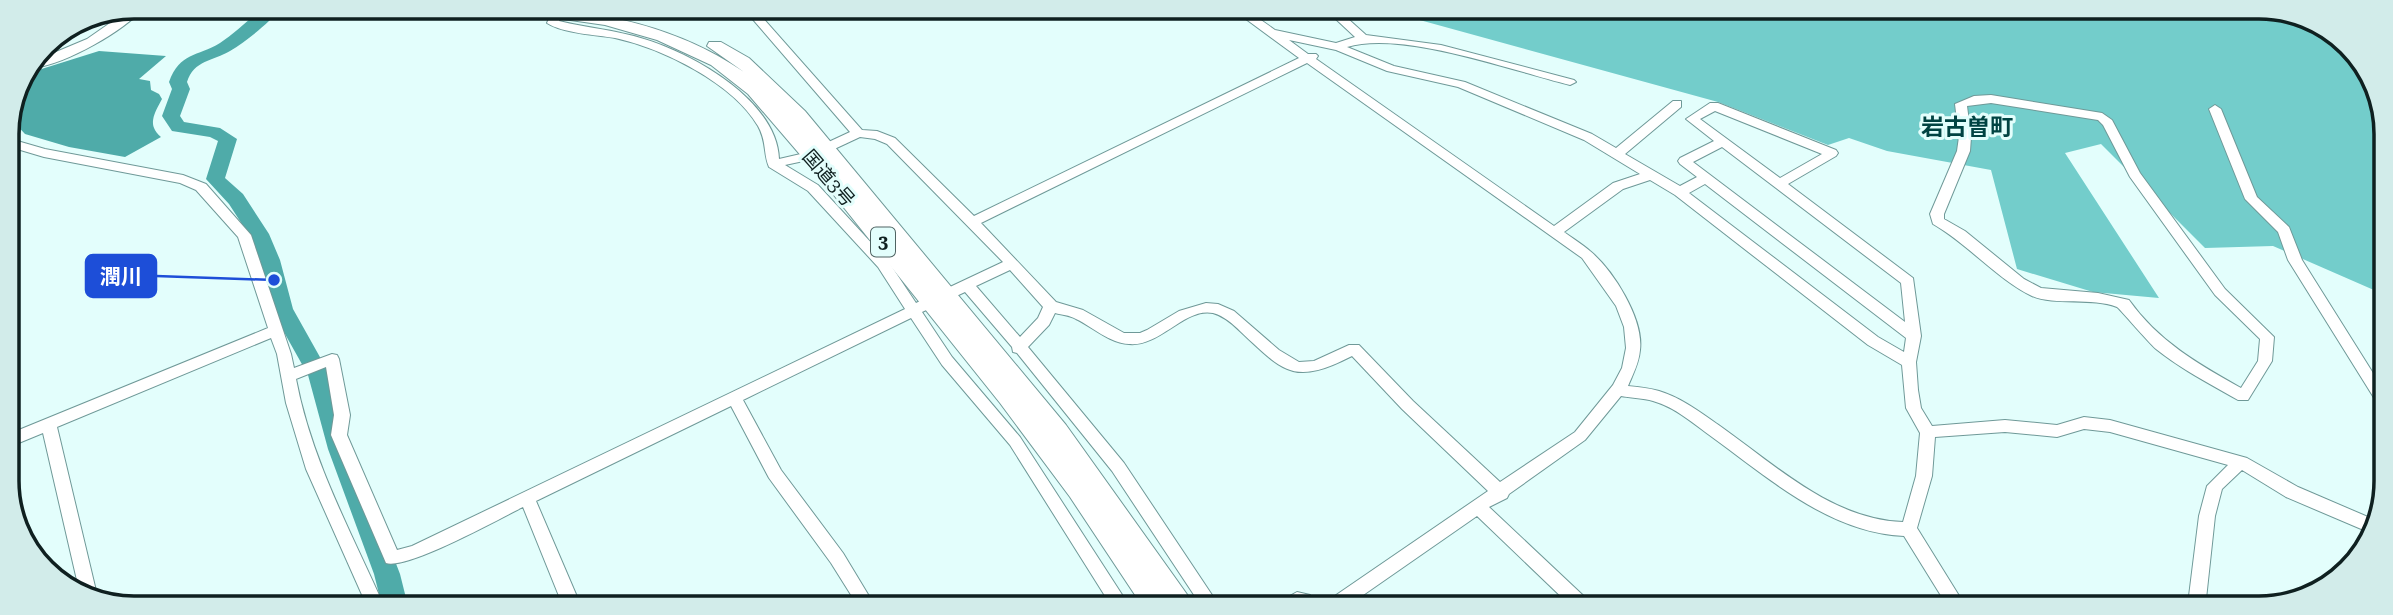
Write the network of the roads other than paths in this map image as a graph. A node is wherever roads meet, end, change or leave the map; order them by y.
1 (555, 19) edge
2 (598, 19) edge
3 (650, 19) edge
4 (758, 19) edge
5 (1252, 19) edge
6 (1341, 19) edge
7 (123, 20) edge
8 (1272, 33) junction
9 (1363, 38) junction
10 (1336, 46) junction
11 (1307, 58) junction
12 (47, 60) edge
13 (1570, 82) dead end
14 (1678, 104) dead end
15 (2215, 109) dead end
16 (858, 133) junction
17 (1723, 142) junction
18 (19, 147) edge
19 (816, 152) junction
20 (1616, 155) junction
21 (773, 164) junction
22 (1653, 174) junction
23 (1706, 178) junction
24 (1781, 183) junction
25 (1680, 192) junction
26 (971, 223) junction
27 (1556, 231) junction
28 (1012, 263) junction
29 (968, 286) junction
30 (931, 303) junction
31 (1051, 306) junction
32 (276, 330) junction
33 (1914, 335) junction
34 (2267, 337) joint
35 (1018, 348) junction
36 (1909, 362) junction
37 (292, 375) junction
38 (2374, 386) edge
39 (1620, 390) junction
40 (734, 398) junction
41 (48, 424) junction
42 (1928, 432) junction
43 (19, 437) edge
44 (2241, 462) junction
45 (1501, 493) junction
46 (527, 497) junction
47 (1479, 508) junction
48 (2366, 523) edge
49 (1909, 529) junction
50 (87, 585) edge
51 (371, 596) edge
52 (568, 596) edge
53 (861, 596) edge
54 (1115, 596) edge
55 (1150, 596) edge
56 (1175, 596) edge
57 (1205, 596) edge
58 (1351, 596) edge
59 (1572, 596) edge
60 (1950, 596) edge
61 (2197, 596) edge

1 - 21 street
2 - 19 highway, 国道3号 / 3
3 - 19 highway, 国道3号 / 3
4 - 16 street
5 - 8 street
6 - 9 street
7 - 12 street
8 - 10 street
8 - 11 street
9 - 10 street
9 - 13 street
10 - 11 street
10 - 20 street
11 - 26 street
11 - 27 street
14 - 20 street
15 - 38 street
16 - 19 street
16 - 26 street
17 - 23 street
17 - 24 street
17 - 24 street
18 - 32 street
19 - 21 street
19 - 30 highway, 国道3号 / 3
20 - 22 street
21 - 30 street
22 - 25 street
22 - 27 street
23 - 25 street
23 - 33 street
24 - 33 street
25 - 36 street
26 - 28 street
27 - 39 street
28 - 29 street
28 - 31 street
29 - 30 street
29 - 35 street
30 - 40 street
30 - 54 street
30 - 55 highway, 国道3号 / 3
30 - 56 highway, 国道3号 / 3
31 - 35 street
31 - 45 street
32 - 37 street
32 - 41 street
33 - 36 street
34 - 34 street
35 - 57 street
36 - 42 street
37 - 46 street
37 - 51 street
39 - 45 street
39 - 49 street
40 - 46 street
40 - 53 street
41 - 43 street
41 - 50 street
42 - 44 street
42 - 49 street
44 - 48 street
44 - 61 street
45 - 47 street
46 - 52 street
47 - 58 street
47 - 59 street
49 - 60 street

